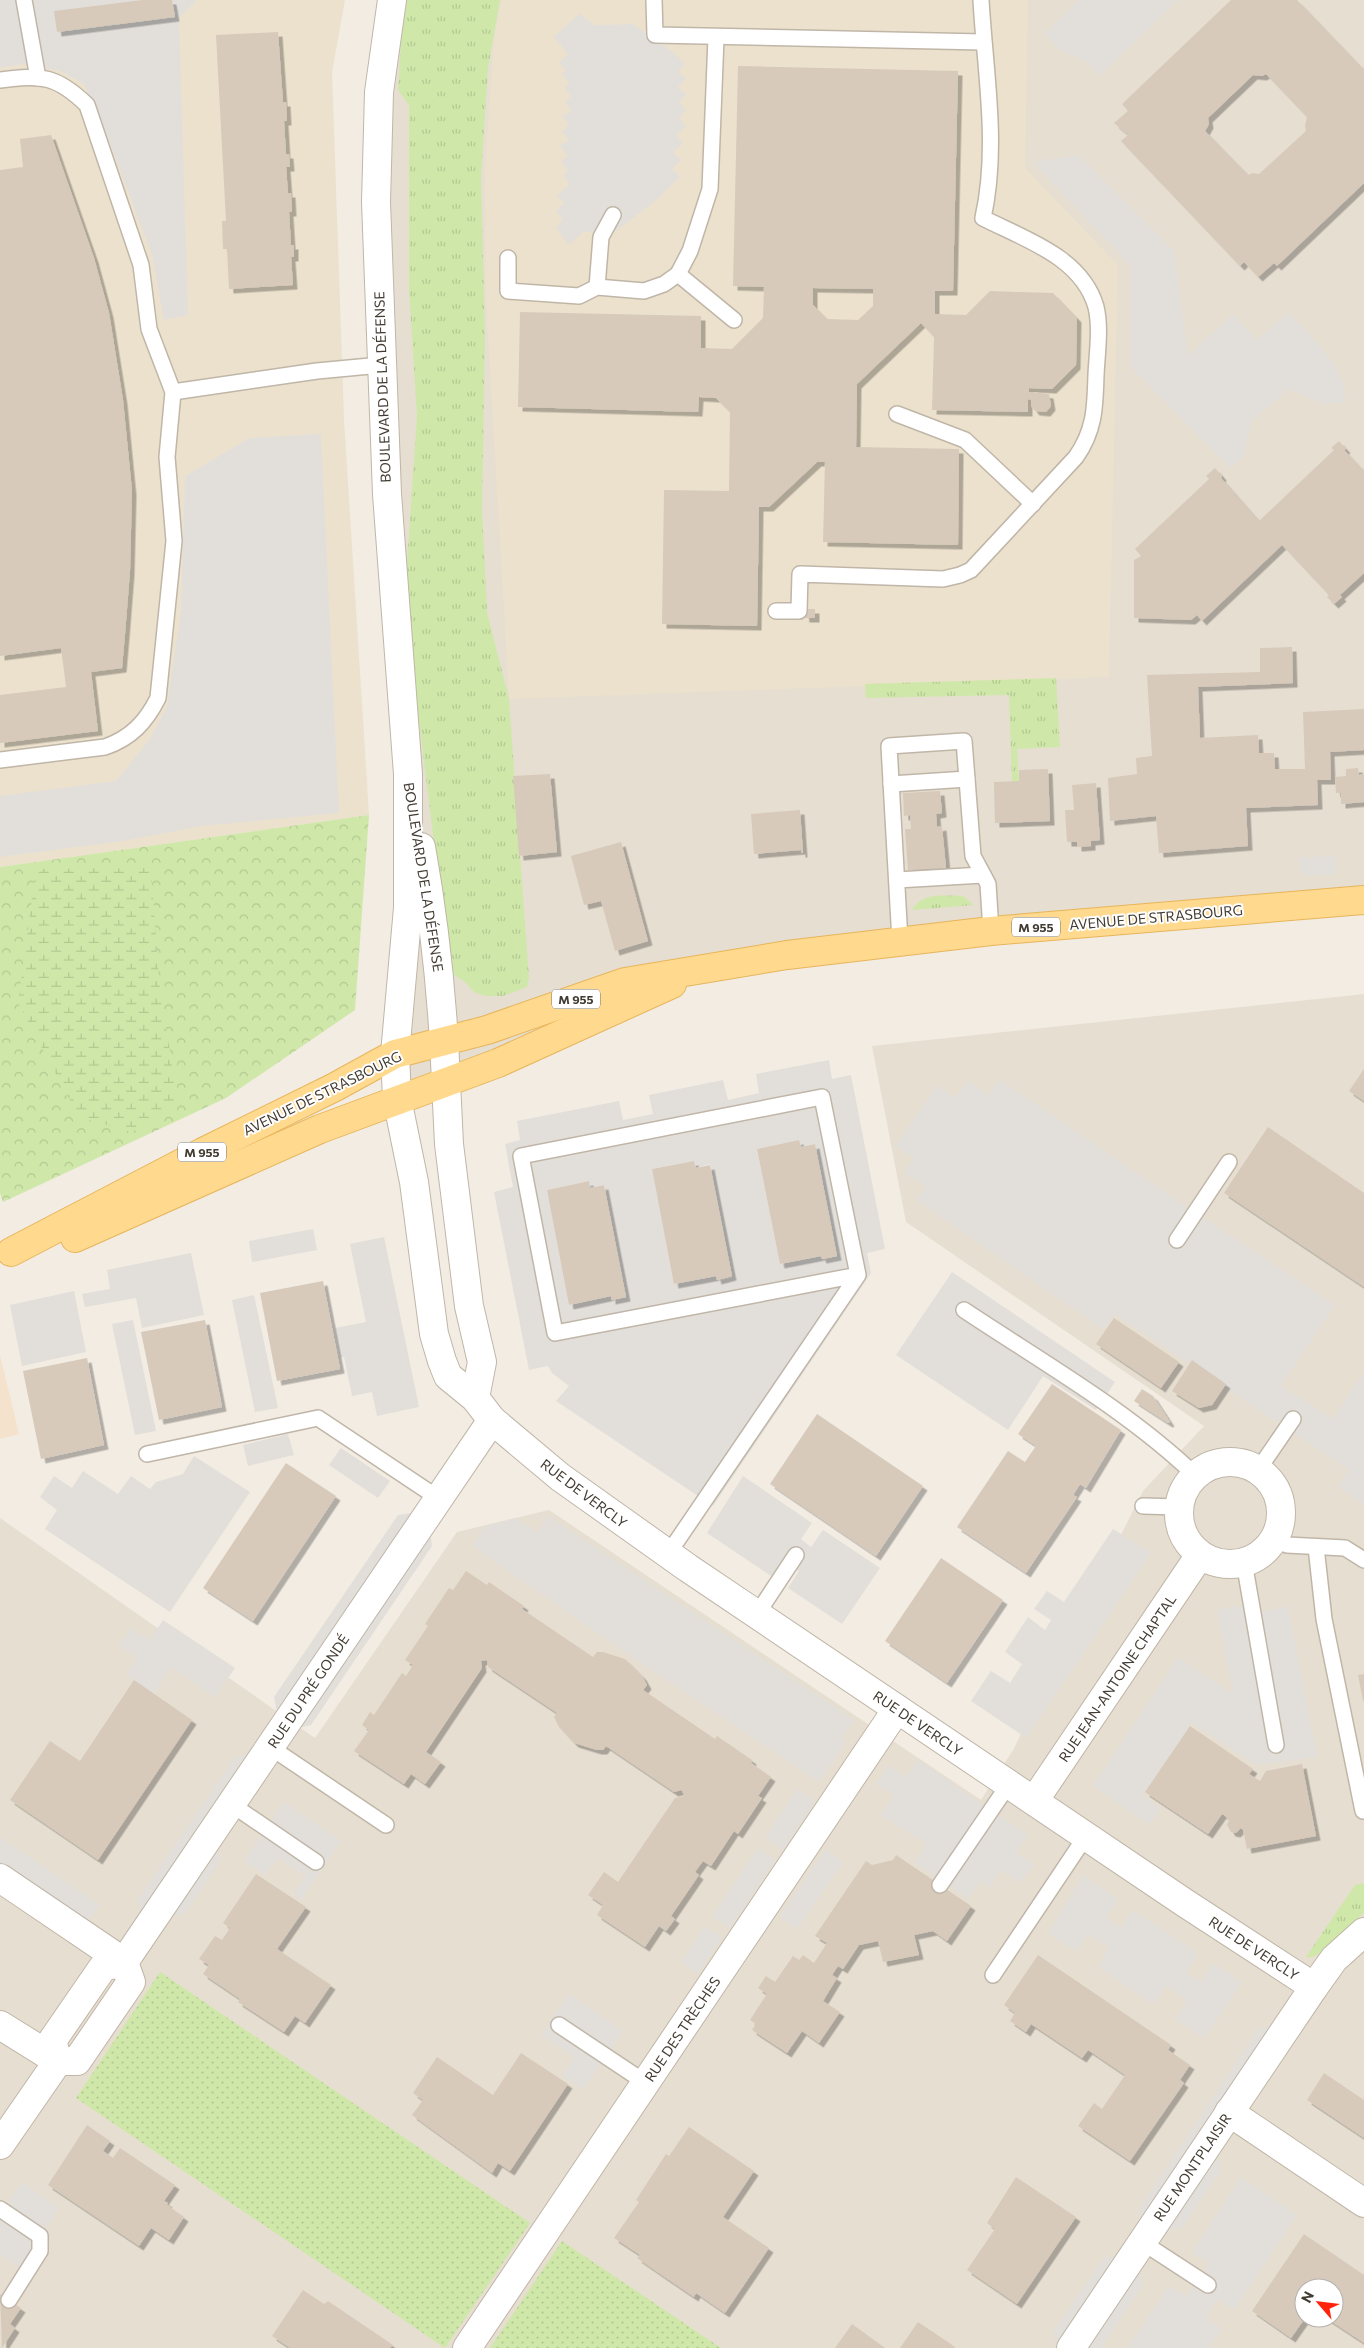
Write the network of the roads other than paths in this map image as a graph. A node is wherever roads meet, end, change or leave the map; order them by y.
1 (24, 0) edge
2 (392, 0) edge
3 (654, 0) edge
4 (981, 0) edge
5 (716, 38) junction
6 (983, 42) junction
7 (38, 78) junction
8 (0, 80) edge
9 (613, 215) dead end
10 (508, 258) dead end
11 (678, 274) junction
12 (597, 288) junction
13 (734, 320) dead end
14 (381, 365) junction
15 (173, 392) junction
16 (897, 414) dead end
17 (1033, 504) junction
18 (776, 610) dead end
19 (0, 760) edge
20 (408, 774) junction
21 (967, 779) junction
22 (891, 784) junction
23 (983, 875) junction
24 (897, 880) junction
25 (1364, 900) edge
26 (991, 931) junction
27 (900, 941) junction
28 (710, 966) junction
29 (445, 1040) junction
30 (395, 1054) junction
31 (446, 1082) junction
32 (397, 1099) junction
33 (1229, 1162) dead end
34 (1177, 1240) dead end
35 (6, 1254) edge
36 (858, 1275) junction
37 (964, 1310) dead end
38 (474, 1398) junction
39 (1293, 1418) dead end
40 (492, 1420) junction
41 (147, 1454) dead end
42 (1258, 1470) junction
43 (1195, 1475) junction
44 (438, 1498) junction
45 (1143, 1506) dead end
46 (1179, 1507) junction
47 (1274, 1539) junction
48 (1316, 1546) junction
49 (668, 1554) junction
50 (796, 1555) dead end
51 (1200, 1555) junction
52 (1364, 1560) edge
53 (1244, 1562) junction
54 (757, 1614) junction
55 (897, 1709) junction
56 (1276, 1745) dead end
57 (270, 1747) junction
58 (1009, 1784) junction
59 (1034, 1801) junction
60 (231, 1804) junction
61 (1363, 1811) edge
62 (386, 1825) dead end
63 (1086, 1836) junction
64 (316, 1862) dead end
65 (0, 1878) edge
66 (940, 1885) dead end
67 (1364, 1932) edge
68 (124, 1962) junction
69 (993, 1975) dead end
70 (1314, 1986) junction
71 (0, 2025) edge
72 (559, 2025) dead end
73 (58, 2061) junction
74 (646, 2082) junction
75 (1229, 2112) junction
76 (0, 2146) edge
77 (1364, 2203) edge
78 (0, 2209) edge
79 (1142, 2242) junction
80 (1208, 2285) dead end
81 (9, 2300) dead end
82 (467, 2348) edge
83 (1071, 2348) edge

1 - 7 lane
2 - 14 street, BOULEVARD DE LA DÉFENSE
3 - 5 lane
4 - 6 lane
5 - 6 lane
5 - 11 lane
6 - 17 lane
7 - 8 lane
7 - 15 lane
9 - 12 lane
10 - 12 lane
11 - 12 lane
11 - 13 lane
14 - 15 lane
14 - 20 street, BOULEVARD DE LA DÉFENSE
15 - 19 lane
16 - 17 lane
17 - 18 lane
20 - 29 street, BOULEVARD DE LA DÉFENSE
20 - 30 street, BOULEVARD DE LA DÉFENSE
21 - 22 lane
21 - 22 lane
21 - 23 lane
22 - 24 lane
23 - 24 lane
23 - 26 lane
24 - 27 lane
25 - 26 main road, AVENUE DE STRASBOURG / M 955
26 - 27 main road, AVENUE DE STRASBOURG / M 955
27 - 28 main road, AVENUE DE STRASBOURG / M 955
28 - 29 main road, AVENUE DE STRASBOURG / M 955
28 - 31 main road, AVENUE DE STRASBOURG / M 955
29 - 30 main road, AVENUE DE STRASBOURG / M 955
29 - 31 street, BOULEVARD DE LA DÉFENSE
30 - 32 street, BOULEVARD DE LA DÉFENSE
30 - 35 main road, AVENUE DE STRASBOURG / M 955
31 - 32 main road, AVENUE DE STRASBOURG / M 955
31 - 38 street
32 - 35 main road, AVENUE DE STRASBOURG / M 955
32 - 38 street, RUE DE VERCLY
33 - 34 lane
36 - 36 lane
36 - 49 lane
37 - 43 lane
38 - 40 street, RUE DE VERCLY
39 - 42 lane
40 - 44 street, RUE DU PRÉ GONDÉ
40 - 49 street, RUE DE VERCLY
41 - 44 lane
42 - 43 street
42 - 47 street
43 - 46 street
44 - 57 street, RUE DU PRÉ GONDÉ
45 - 46 lane
46 - 51 street
47 - 48 lane
47 - 53 street
48 - 52 lane
48 - 61 lane
49 - 54 street, RUE DE VERCLY
50 - 54 lane
51 - 53 street
51 - 59 street, RUE JEAN-ANTOINE CHAPTAL
53 - 56 lane
54 - 55 street, RUE DE VERCLY
55 - 58 street, RUE DE VERCLY
55 - 74 street, RUE DES TRÈCHES
57 - 60 street, RUE DU PRÉ GONDÉ
57 - 62 lane
58 - 59 street, RUE DE VERCLY
58 - 66 lane
59 - 63 street, RUE DE VERCLY
60 - 64 lane
60 - 68 street, RUE DU PRÉ GONDÉ
63 - 69 lane
63 - 70 street, RUE DE VERCLY
65 - 68 street
67 - 70 street, RUE DE VERCLY
68 - 73 street
70 - 75 street, RUE MONTPLAISIR
71 - 73 street
72 - 74 lane
73 - 76 street
74 - 82 street, RUE DES TRÈCHES
75 - 77 street
75 - 79 street, RUE MONTPLAISIR
78 - 81 lane
79 - 80 lane
79 - 83 street, RUE MONTPLAISIR

